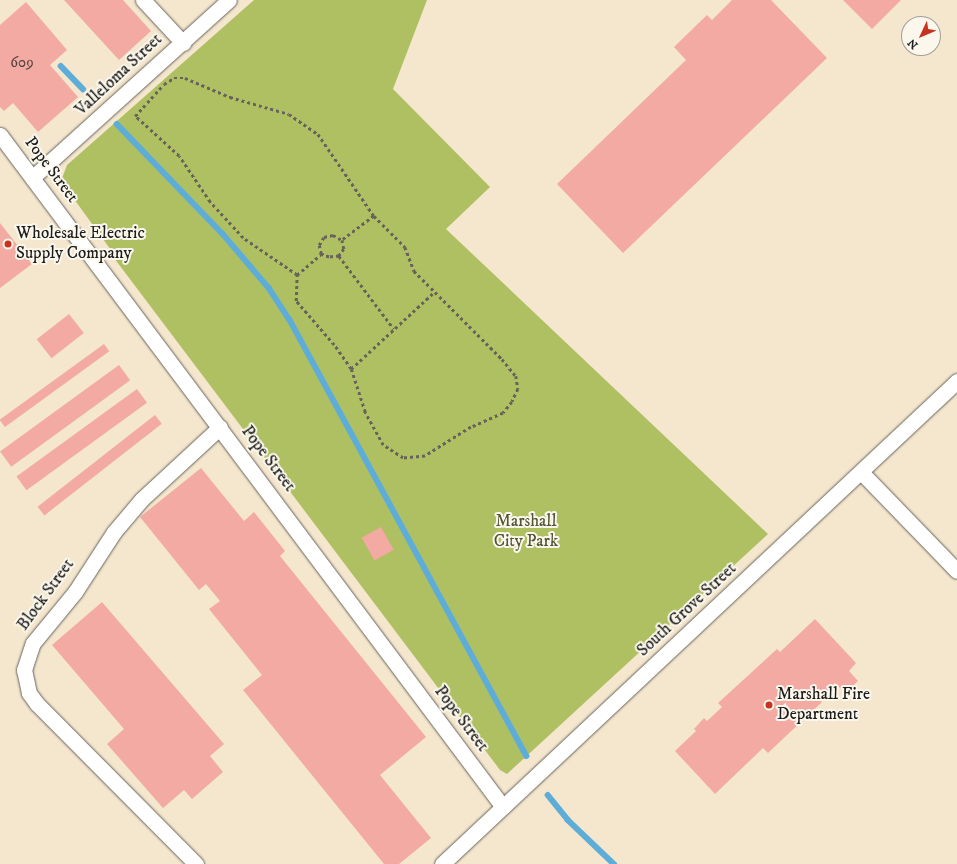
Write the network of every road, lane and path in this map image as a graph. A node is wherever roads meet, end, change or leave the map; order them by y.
1 (143, 0) edge
2 (229, 0) edge
3 (183, 42) junction
4 (0, 135) edge
5 (34, 177) junction
6 (374, 216) junction
7 (342, 240) junction
8 (321, 254) junction
9 (339, 256) junction
10 (297, 274) junction
11 (433, 292) junction
12 (394, 329) junction
13 (351, 369) junction
14 (957, 382) edge
15 (220, 427) junction
16 (862, 473) junction
17 (957, 571) edge
18 (502, 807) junction
19 (196, 864) edge
20 (442, 864) edge

1 - 3 street
2 - 3 street, Valleloma Street
3 - 5 street, Valleloma Street
4 - 5 street, Pope Street
5 - 15 street, Pope Street
6 - 7 path
6 - 10 path
6 - 11 path
7 - 8 path
7 - 9 path
8 - 9 path
8 - 10 path
9 - 12 path
10 - 13 path
11 - 12 path
11 - 13 path
12 - 13 path
14 - 16 street, South Grove Street
15 - 18 street, Pope Street
15 - 19 street, Block Street
16 - 17 street
16 - 18 street, South Grove Street
18 - 20 street, South Grove Street

